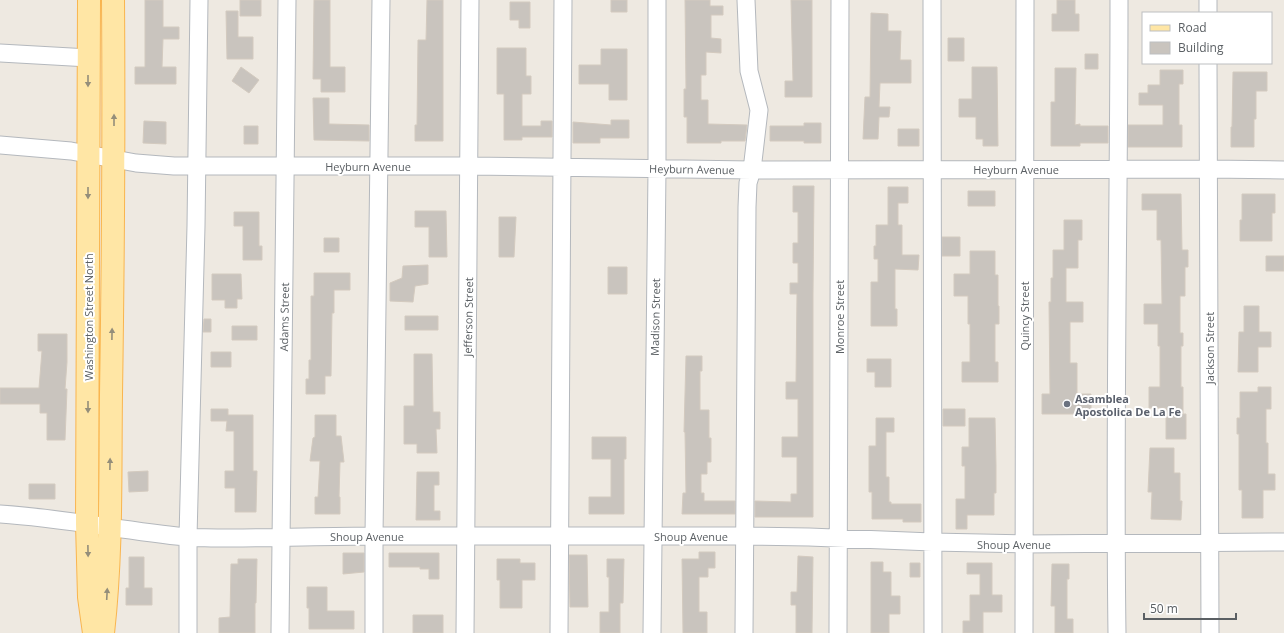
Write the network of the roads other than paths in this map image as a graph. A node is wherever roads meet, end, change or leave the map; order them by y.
1 (89, 0) edge
2 (113, 0) edge
3 (199, 0) edge
4 (287, 0) edge
5 (381, 0) edge
6 (470, 0) edge
7 (563, 0) edge
8 (657, 0) edge
9 (746, 0) edge
10 (840, 0) edge
11 (932, 0) edge
12 (1025, 0) edge
13 (1119, 0) edge
14 (1208, 0) edge
15 (1208, 12) edge
16 (0, 53) edge
17 (89, 58) junction
18 (1208, 64) edge
19 (0, 145) edge
20 (101, 156) junction
21 (379, 166) junction
22 (469, 166) junction
23 (196, 167) junction
24 (286, 167) junction
25 (561, 167) junction
26 (657, 169) junction
27 (932, 169) junction
28 (1024, 169) junction
29 (1119, 169) junction
30 (1207, 169) junction
31 (752, 170) junction
32 (839, 170) junction
33 (1284, 170) edge
34 (0, 514) edge
35 (98, 526) junction
36 (374, 536) junction
37 (466, 536) junction
38 (558, 536) junction
39 (652, 536) junction
40 (745, 536) junction
41 (188, 537) junction
42 (281, 538) junction
43 (839, 539) junction
44 (932, 542) junction
45 (1210, 542) junction
46 (1284, 542) edge
47 (1024, 544) junction
48 (1116, 544) junction
49 (94, 633) edge
50 (103, 633) edge
51 (188, 633) edge
52 (280, 633) edge
53 (374, 633) edge
54 (465, 633) edge
55 (559, 633) edge
56 (652, 633) edge
57 (744, 633) edge
58 (838, 633) edge
59 (933, 633) edge
60 (1024, 633) edge
61 (1117, 633) edge
62 (1210, 633) edge

1 - 17 main road
20 -> 2 main road
3 - 23 street
4 - 24 street, Adams Street
5 - 21 street
6 - 22 street, Jefferson Street
7 - 25 street
8 - 26 street, Madison Street
9 - 31 street
10 - 32 street, Monroe Street
11 - 27 street
12 - 28 street, Quincy Street
13 - 29 street
14 - 15 street
16 - 17 street
17 -> 20 main road
18 - 30 street, Jackson Street
19 - 20 street, Heyburn Avenue
20 - 23 street, Heyburn Avenue
20 - 35 main road
21 - 22 street, Heyburn Avenue
21 - 24 street, Heyburn Avenue
21 - 36 street
22 - 25 street, Heyburn Avenue
22 - 37 street, Jefferson Street
23 - 24 street, Heyburn Avenue
23 - 41 street
24 - 42 street, Adams Street
25 - 26 street, Heyburn Avenue
25 - 38 street
26 - 31 street, Heyburn Avenue
26 - 39 street, Madison Street
27 - 28 street, Heyburn Avenue
27 - 32 street, Heyburn Avenue
27 - 44 street
28 - 29 street, Heyburn Avenue
28 - 47 street, Quincy Street
29 - 30 street, Heyburn Avenue
29 - 48 street
30 - 33 street, Heyburn Avenue
30 - 45 street, Jackson Street
31 - 32 street, Heyburn Avenue
31 - 40 street
32 - 43 street, Monroe Street
34 - 35 street, Shoup Avenue
35 - 41 street, Shoup Avenue
35 -> 49 main road
50 -> 35 main road
36 - 37 street, Shoup Avenue
36 - 42 street, Shoup Avenue
36 - 53 street
37 - 38 street, Shoup Avenue
37 - 54 street, Jefferson Street
38 - 39 street, Shoup Avenue
38 - 55 street
39 - 40 street, Shoup Avenue
39 - 56 street, Madison Street
40 - 43 street, Shoup Avenue
40 - 57 street
41 - 42 street, Shoup Avenue
41 - 51 street
42 - 52 street, Adams Street
43 - 44 street, Shoup Avenue
43 - 58 street, Monroe Street
44 - 47 street, Shoup Avenue
44 - 59 street
45 - 46 street, Shoup Avenue
45 - 48 street, Shoup Avenue
45 - 62 street, Jackson Street
47 - 48 street, Shoup Avenue
47 - 60 street, Quincy Street
48 - 61 street

